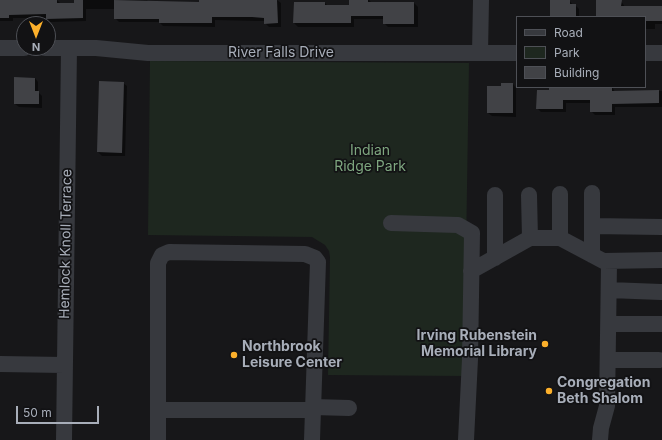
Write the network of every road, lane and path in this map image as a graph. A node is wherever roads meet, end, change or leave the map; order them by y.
1 (481, 0) edge
2 (0, 48) edge
3 (16, 48) edge
4 (56, 48) edge
5 (69, 48) junction
6 (480, 53) junction
7 (516, 53) edge
8 (646, 53) edge
9 (662, 53) edge
10 (592, 193) dead end
11 (560, 194) dead end
12 (495, 195) dead end
13 (529, 195) dead end
14 (391, 223) dead end
15 (592, 226) junction
16 (662, 227) edge
17 (530, 238) junction
18 (560, 238) junction
19 (495, 258) junction
20 (598, 258) junction
21 (662, 260) edge
22 (471, 271) junction
23 (609, 290) junction
24 (661, 292) edge
25 (609, 324) junction
26 (661, 324) dead end
27 (608, 360) junction
28 (660, 360) dead end
29 (0, 364) edge
30 (64, 365) junction
31 (349, 408) dead end
32 (313, 409) junction
33 (158, 410) junction
34 (64, 440) edge
35 (158, 440) edge
36 (312, 440) edge
37 (466, 440) edge
38 (600, 440) edge

1 - 6 street
2 - 3 street
4 - 5 street, River Falls Drive
5 - 6 street, River Falls Drive
5 - 30 street, Hemlock Knoll Terrace
6 - 7 street, River Falls Drive
8 - 9 street
10 - 15 street
11 - 18 street
12 - 19 street
13 - 17 street
14 - 22 street
15 - 16 street
15 - 20 street
17 - 18 street
17 - 19 street
18 - 20 street
19 - 22 street
20 - 21 street
20 - 23 street
22 - 37 street
23 - 24 street
23 - 25 street
25 - 26 street
25 - 27 street
27 - 28 street
27 - 38 street
29 - 30 street
30 - 34 street, Hemlock Knoll Terrace
31 - 32 street
32 - 33 street
32 - 33 street
32 - 36 street
33 - 35 street

